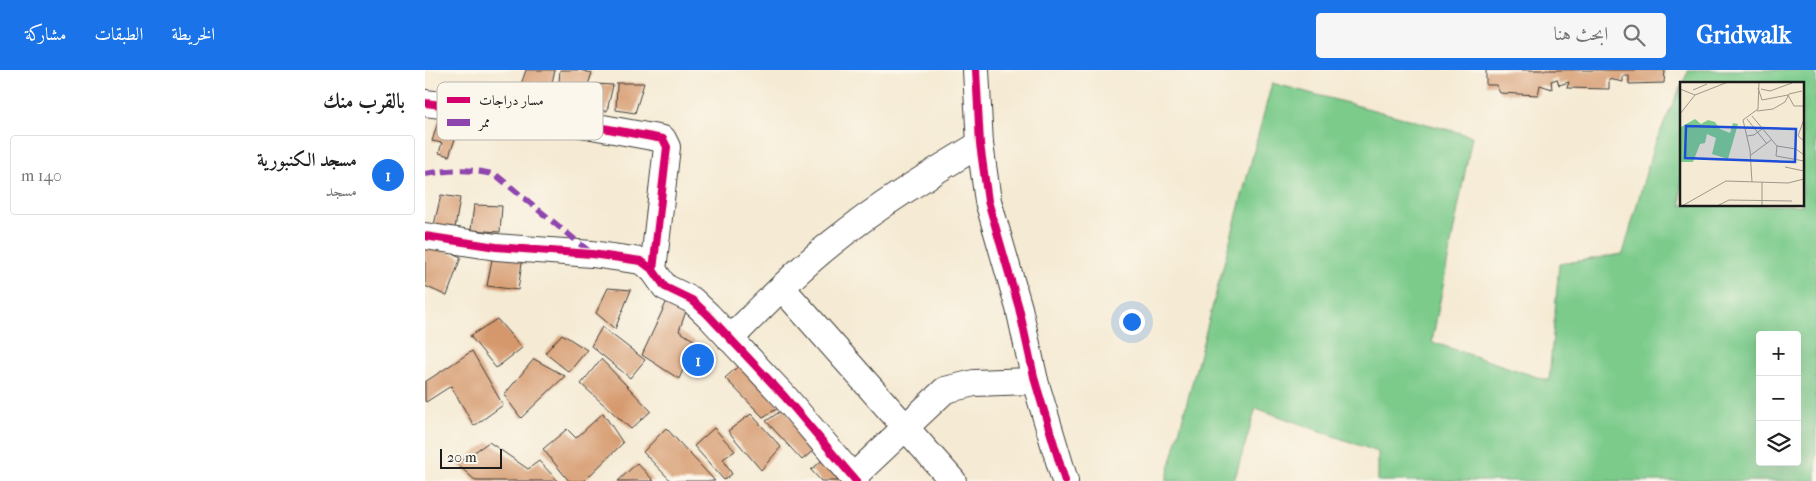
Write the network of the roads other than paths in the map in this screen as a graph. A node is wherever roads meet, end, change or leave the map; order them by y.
1 (976, 70) edge
2 (603, 128) edge
3 (980, 144) junction
4 (425, 236) edge
5 (653, 270) junction
6 (782, 288) junction
7 (730, 339) junction
8 (1035, 381) junction
9 (906, 428) junction
10 (854, 479) edge
11 (953, 481) edge
12 (1065, 481) edge

1 - 3 street
2 - 5 street
3 - 6 street
3 - 8 street
4 - 5 street
5 - 7 street
6 - 7 street
6 - 9 street
7 - 10 street
8 - 9 street
8 - 12 street
9 - 10 street
9 - 11 street

